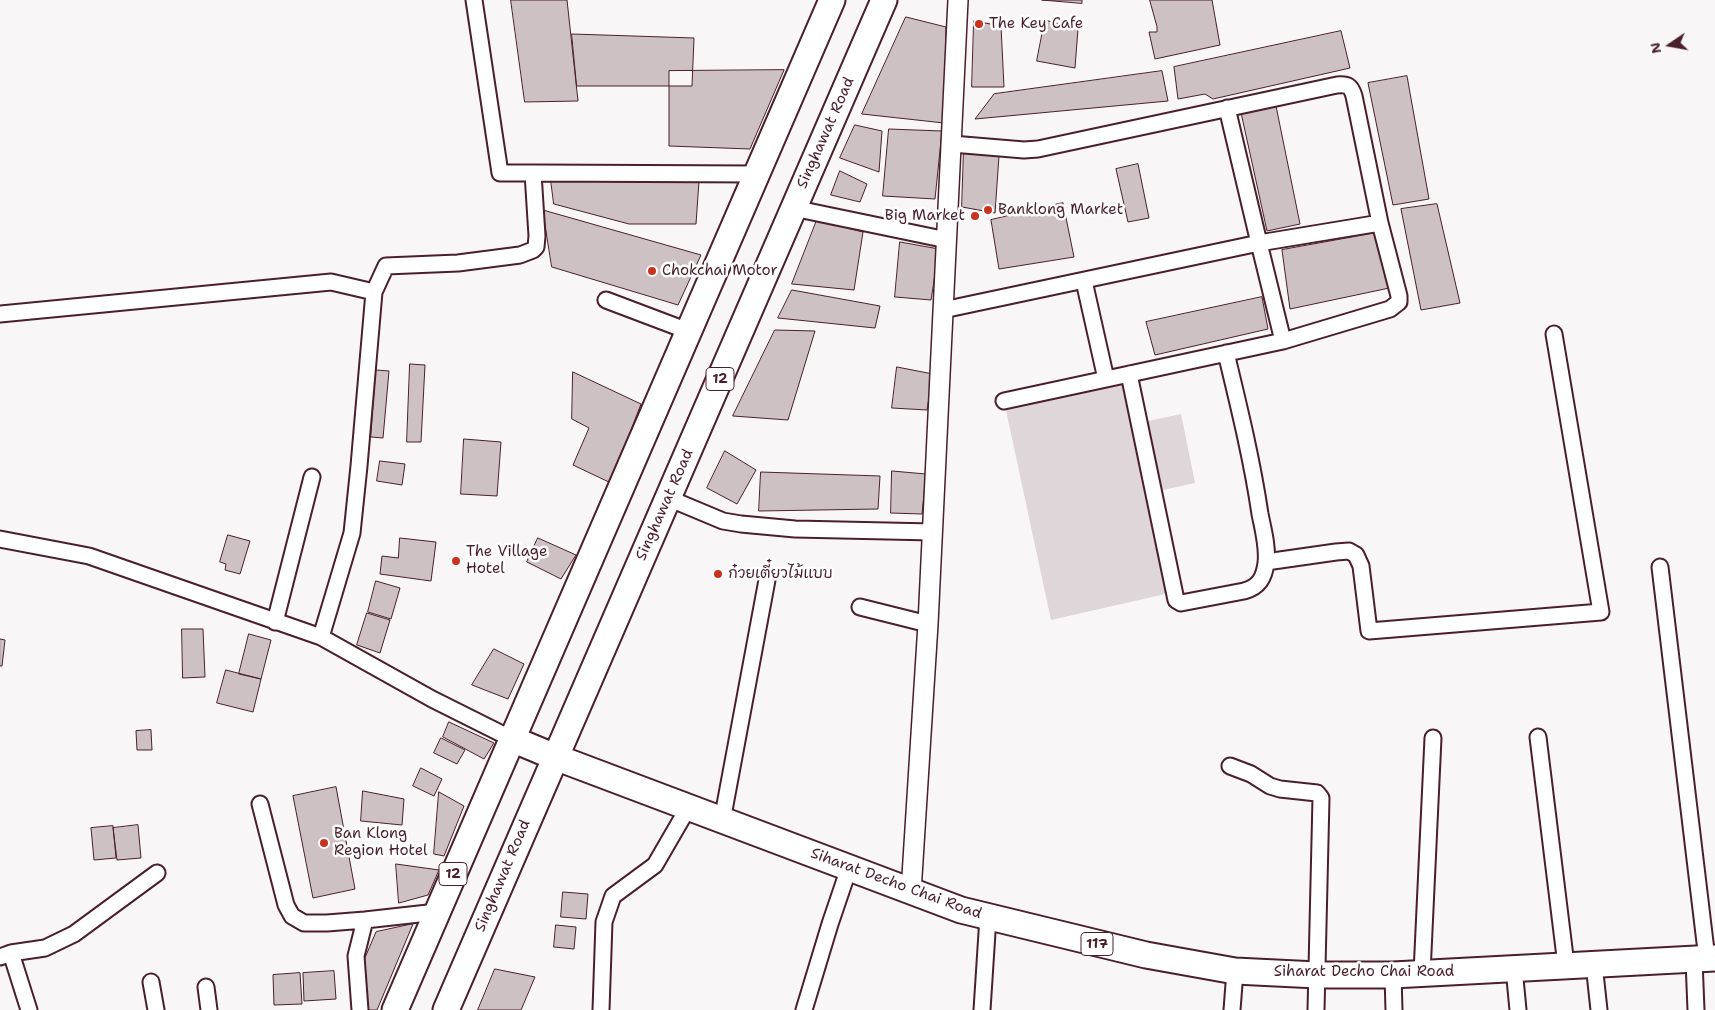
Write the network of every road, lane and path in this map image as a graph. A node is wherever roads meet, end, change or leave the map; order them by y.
1 (474, 0) edge
2 (832, 0) edge
3 (884, 0) edge
4 (958, 0) edge
5 (1227, 108) junction
6 (952, 144) junction
7 (532, 173) junction
8 (756, 174) junction
9 (793, 208) junction
10 (1380, 224) junction
11 (947, 240) junction
12 (1259, 243) junction
13 (1084, 281) junction
14 (374, 292) junction
15 (606, 300) dead end
16 (944, 310) junction
17 (0, 314) edge
18 (688, 331) junction
19 (1554, 334) dead end
20 (1283, 341) junction
21 (1226, 353) junction
22 (1129, 374) junction
23 (1106, 379) junction
24 (1004, 401) dead end
25 (312, 477) dead end
26 (668, 498) junction
27 (933, 532) junction
28 (0, 539) edge
29 (1266, 562) junction
30 (1660, 566) dead end
31 (767, 580) dead end
32 (860, 607) dead end
33 (275, 622) junction
34 (928, 624) junction
35 (321, 637) junction
36 (1538, 736) dead end
37 (1433, 738) dead end
38 (512, 739) junction
39 (555, 757) junction
40 (1230, 766) dead end
41 (260, 804) dead end
42 (688, 808) junction
43 (722, 821) junction
44 (849, 868) junction
45 (157, 873) dead end
46 (911, 892) junction
47 (437, 912) junction
48 (988, 917) junction
49 (364, 920) junction
50 (6, 955) edge
51 (1705, 959) edge
52 (1594, 964) junction
53 (1566, 965) junction
54 (1514, 968) junction
55 (1235, 971) junction
56 (1422, 973) junction
57 (1317, 975) junction
58 (1393, 975) junction
59 (151, 982) dead end
60 (206, 987) dead end
61 (29, 1010) edge
62 (156, 1010) edge
63 (209, 1010) edge
64 (360, 1010) edge
65 (395, 1010) edge
66 (446, 1010) edge
67 (601, 1010) edge
68 (804, 1010) edge
69 (982, 1010) edge
70 (1232, 1010) edge
71 (1316, 1010) edge
72 (1394, 1010) edge
73 (1518, 1010) edge
74 (1599, 1010) edge
75 (1696, 1010) edge

1 - 7 street
2 - 8 main road, 12
3 - 9 main road, Singhawat Road / 12
4 - 6 street
5 - 6 street
5 - 10 street
5 - 12 street
6 - 11 street
7 - 8 street
7 - 14 street
8 - 18 main road, 12
9 - 11 street
9 - 26 main road, Singhawat Road / 12
10 - 12 street
10 - 20 street
11 - 16 street
12 - 13 street
12 - 20 street
13 - 16 street
13 - 23 street
14 - 17 street
14 - 35 street
15 - 18 street
16 - 27 street
18 - 38 main road, 12
19 - 29 street
20 - 21 street
21 - 22 street
21 - 29 street
22 - 23 street
22 - 29 street
23 - 24 street
25 - 33 street
26 - 27 street
26 - 39 main road, Singhawat Road / 12
27 - 34 street
28 - 33 street
30 - 51 street
31 - 43 street
32 - 34 street
33 - 35 street
34 - 46 street
35 - 38 street
36 - 53 street
37 - 56 street
38 - 39 main road, Siharat Decho Chai Road / 117
38 - 47 main road, 12
39 - 42 main road, Siharat Decho Chai Road / 117
39 - 66 main road, Singhawat Road / 12
40 - 57 street
41 - 49 street
42 - 43 main road, Siharat Decho Chai Road / 117
42 - 67 street
43 - 44 main road, Siharat Decho Chai Road / 117
44 - 46 main road, Siharat Decho Chai Road / 117
44 - 68 street
45 - 50 street
46 - 48 main road, Siharat Decho Chai Road / 117
47 - 49 street
47 - 65 main road, 12
48 - 55 main road, Siharat Decho Chai Road / 117
48 - 69 street
49 - 64 street
50 - 61 street
51 - 52 main road, Siharat Decho Chai Road / 117
51 - 75 street
52 - 53 main road, Siharat Decho Chai Road / 117
52 - 74 street
53 - 54 main road, Siharat Decho Chai Road / 117
54 - 56 main road, Siharat Decho Chai Road / 117
54 - 73 street
55 - 57 main road, Siharat Decho Chai Road / 117
55 - 70 street
56 - 58 main road, Siharat Decho Chai Road / 117
57 - 58 main road, Siharat Decho Chai Road / 117
57 - 71 street
58 - 72 street
59 - 62 street
60 - 63 street

